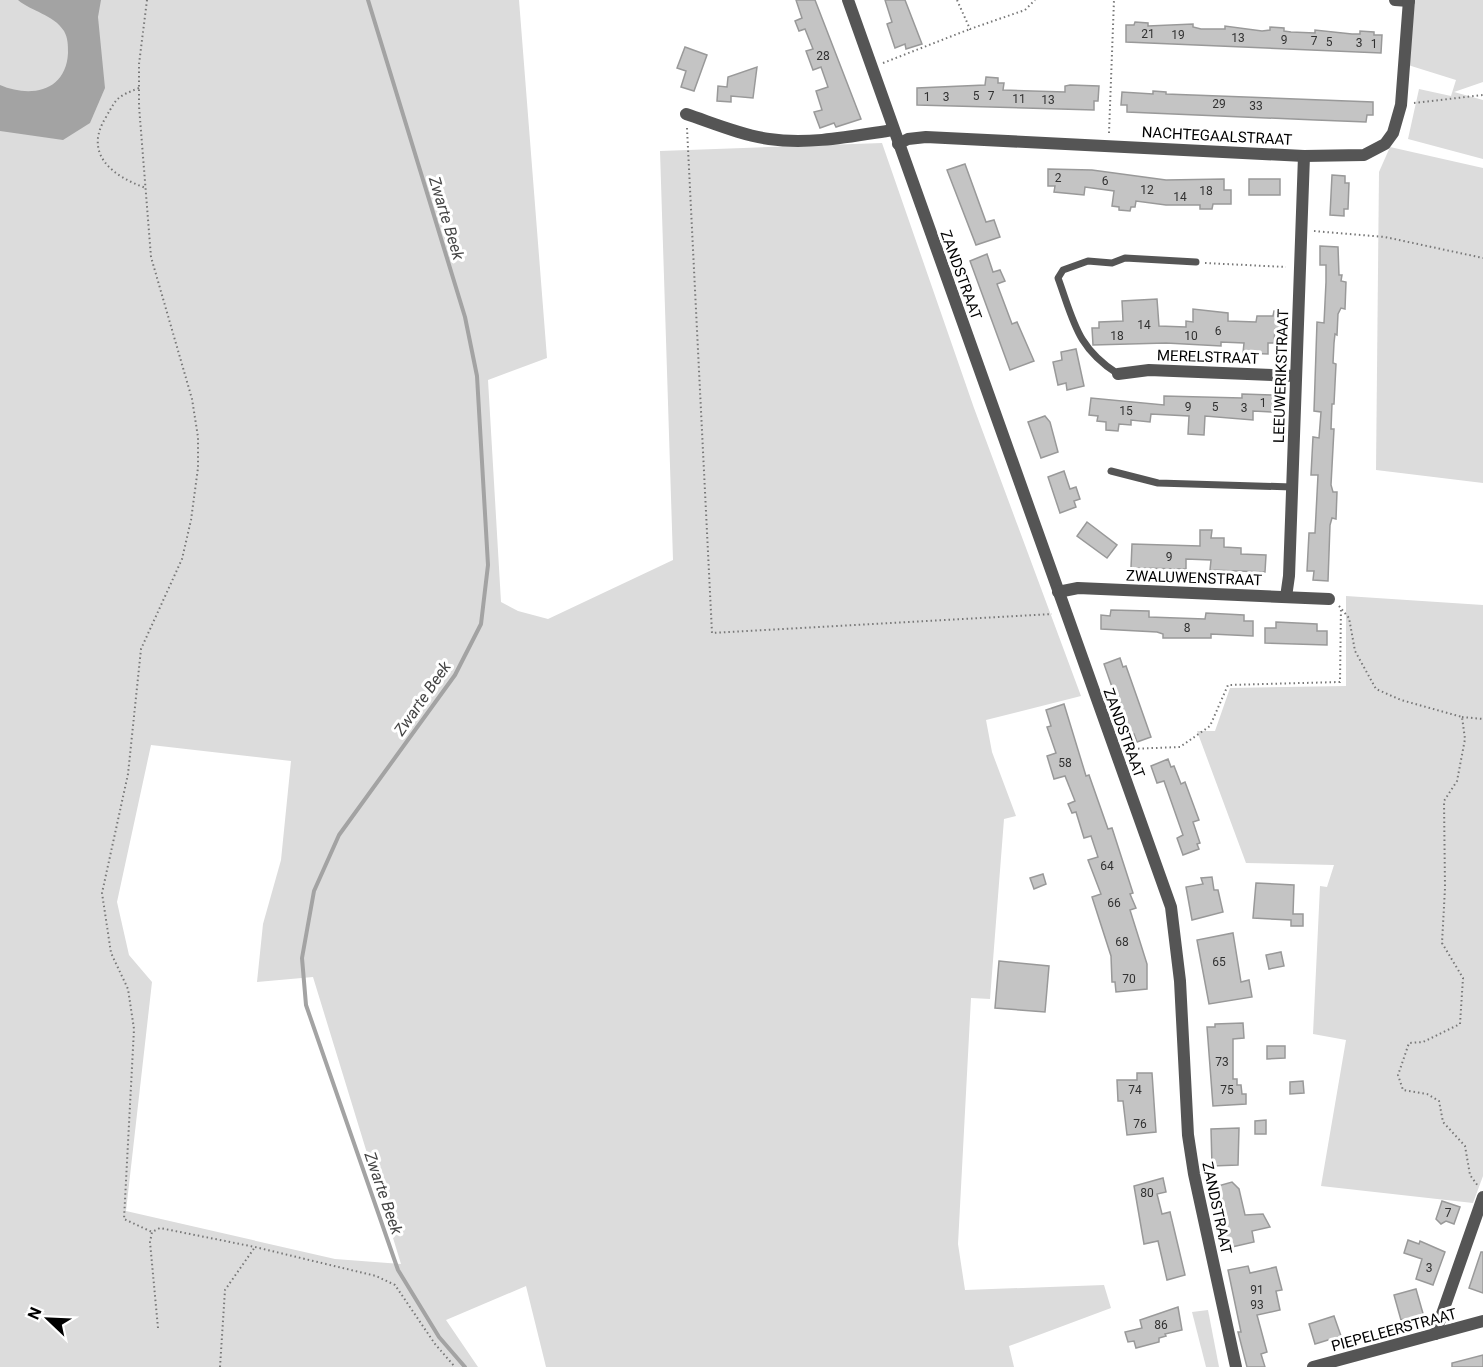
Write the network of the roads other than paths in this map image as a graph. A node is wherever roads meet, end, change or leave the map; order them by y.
1 (848, 0) edge
2 (1395, 0) edge
3 (1409, 1) edge
4 (686, 114) road end
5 (893, 130) junction
6 (898, 144) junction
7 (1304, 156) junction
8 (1196, 262) road end
9 (1118, 374) joint
10 (1296, 376) junction
11 (1111, 471) dead end
12 (1292, 487) junction
13 (1058, 592) junction
14 (1286, 597) junction
15 (1329, 599) road end
16 (1483, 1195) edge
17 (1483, 1321) edge
18 (1435, 1334) junction
19 (1236, 1367) edge
20 (1313, 1367) edge

1 - 5 street, ZANDSTRAAT
2 - 3 street
3 - 7 street, NACHTEGAALSTRAAT
4 - 5 street
5 - 6 street, ZANDSTRAAT
6 - 7 street, NACHTEGAALSTRAAT
6 - 13 street, ZANDSTRAAT
7 - 10 street, LEEUWERIKSTRAAT
8 - 9 lane
9 - 10 street, MERELSTRAAT
10 - 12 street, LEEUWERIKSTRAAT
11 - 12 lane
12 - 14 street, LEEUWERIKSTRAAT
13 - 14 street, ZWALUWENSTRAAT
13 - 19 street, ZANDSTRAAT
14 - 15 street, ZWALUWENSTRAAT
16 - 18 street
17 - 18 street, PIEPELEERSTRAAT
18 - 20 street, PIEPELEERSTRAAT

